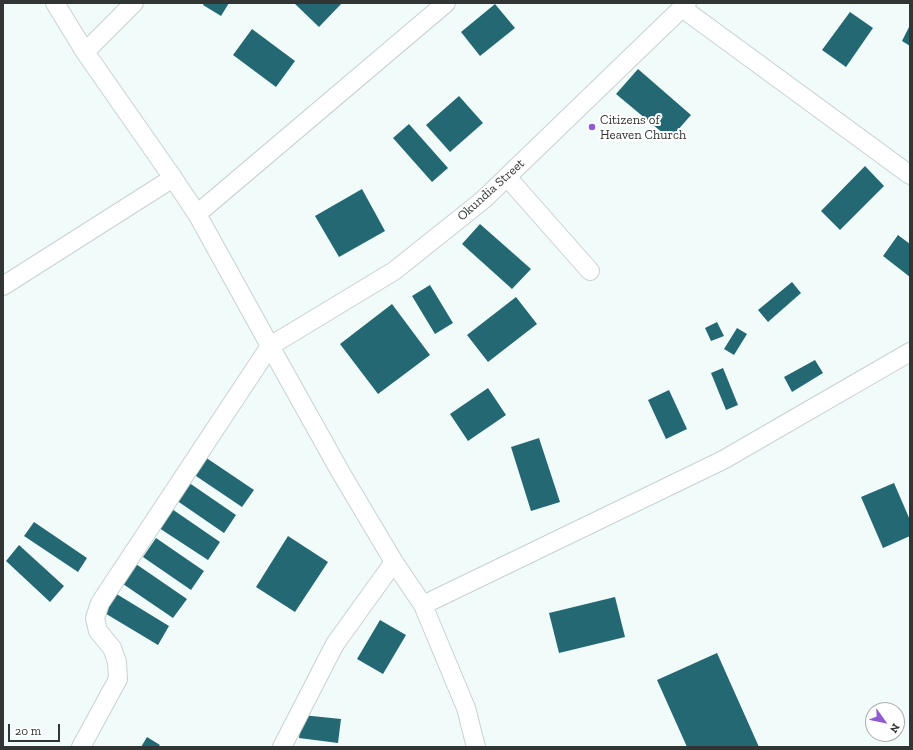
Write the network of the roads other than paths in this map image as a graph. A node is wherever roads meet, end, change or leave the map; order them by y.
1 (55, 3) edge
2 (134, 3) edge
3 (446, 3) edge
4 (684, 6) edge
5 (84, 52) junction
6 (910, 175) edge
7 (173, 178) junction
8 (506, 178) junction
9 (197, 214) junction
10 (590, 271) dead end
11 (3, 286) edge
12 (270, 346) junction
13 (910, 352) edge
14 (394, 562) junction
15 (423, 605) junction
16 (81, 747) edge
17 (282, 747) edge
18 (476, 747) edge

1 - 5 street
2 - 5 street
3 - 9 street
4 - 6 street
4 - 8 street, Okundia Street
5 - 7 street
7 - 9 street
7 - 11 street
8 - 10 street
8 - 12 street, Okundia Street
9 - 12 street
12 - 14 street
12 - 16 street
13 - 15 street
14 - 15 street
14 - 17 street
15 - 18 street

